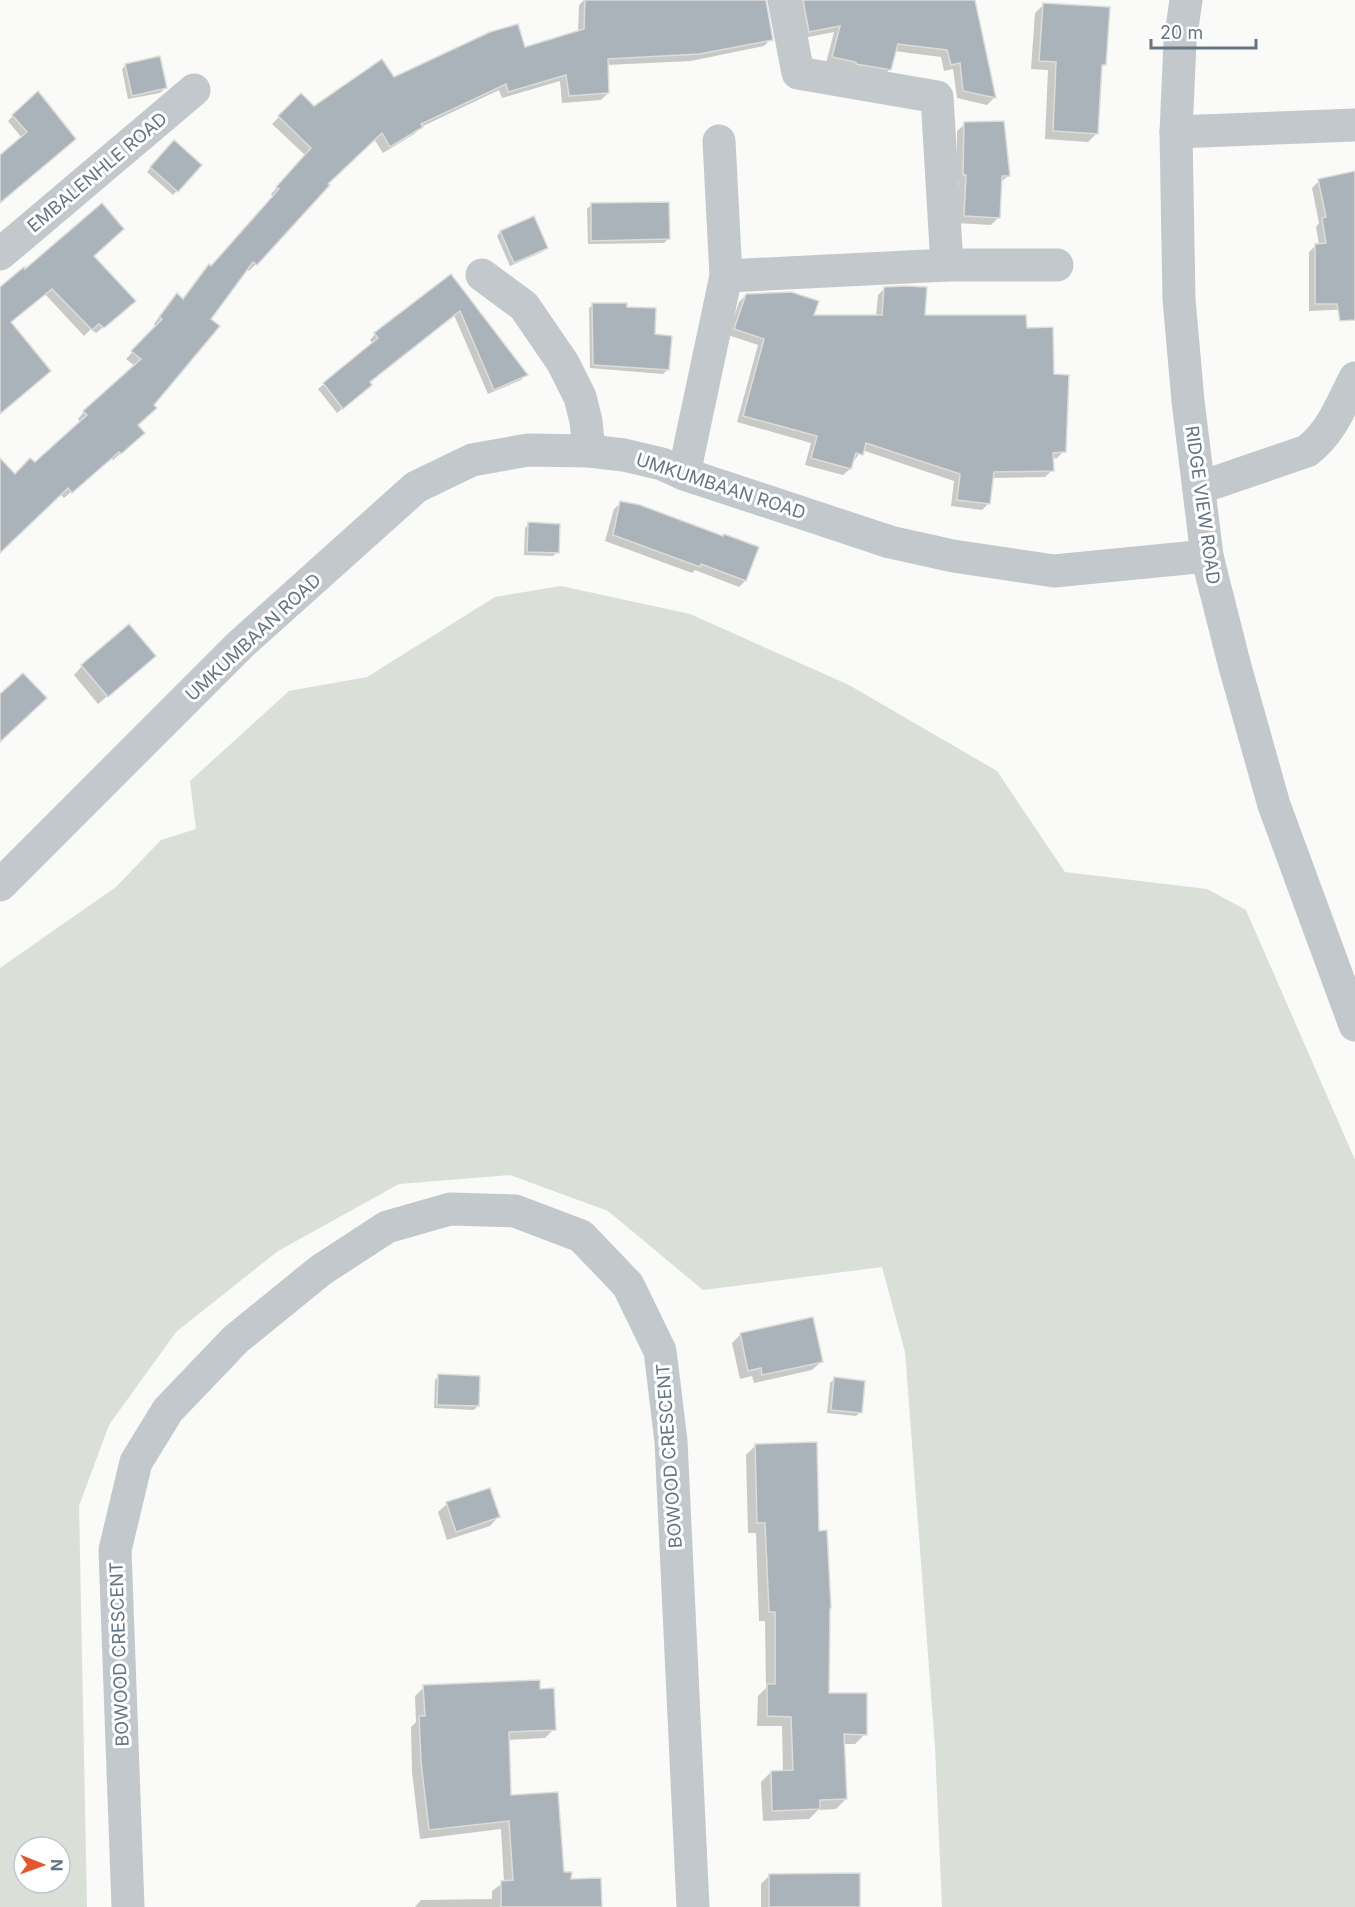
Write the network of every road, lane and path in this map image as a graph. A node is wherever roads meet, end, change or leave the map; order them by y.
1 (784, 0) edge
2 (1186, 0) edge
3 (194, 90) dead end
4 (1355, 125) edge
5 (1176, 132) junction
6 (719, 141) dead end
7 (0, 254) edge
8 (947, 265) junction
9 (1057, 266) dead end
10 (482, 275) dead end
11 (726, 276) junction
12 (1355, 378) edge
13 (589, 451) junction
14 (684, 474) junction
15 (1199, 488) junction
16 (1207, 556) junction
17 (0, 885) edge
18 (1355, 1024) edge
19 (128, 1907) edge
20 (693, 1907) edge

1 - 8 street
2 - 5 street, RIDGE VIEW ROAD
3 - 7 street, EMBALENHLE ROAD
4 - 5 street
5 - 15 street, RIDGE VIEW ROAD
6 - 11 street
8 - 9 street
8 - 11 street
10 - 13 street
11 - 14 street
12 - 15 street
13 - 14 street, UMKUMBAAN ROAD
13 - 17 street, UMKUMBAAN ROAD
14 - 16 street, UMKUMBAAN ROAD
15 - 16 street, RIDGE VIEW ROAD
16 - 18 street, RIDGE VIEW ROAD
19 - 20 street, BOWOOD CRESCENT

